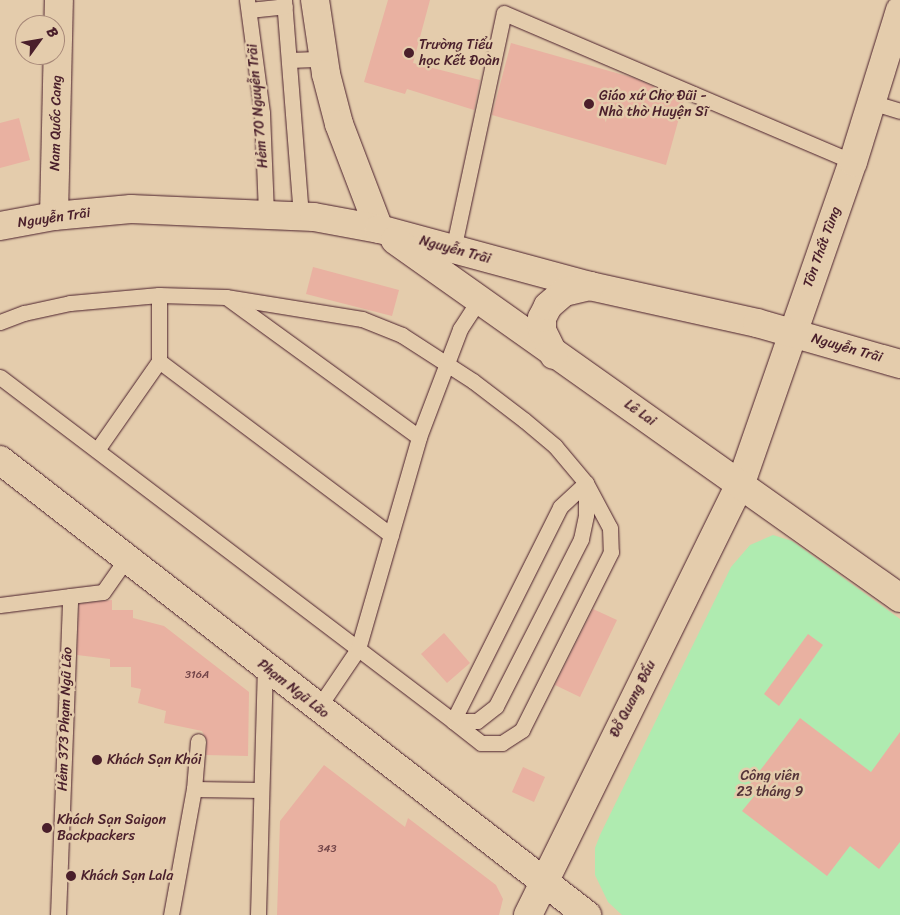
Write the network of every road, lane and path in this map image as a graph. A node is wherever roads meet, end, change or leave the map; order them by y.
1 (59, 0) edge
2 (315, 0) edge
3 (284, 3) edge
4 (248, 5) edge
5 (900, 10) edge
6 (324, 59) junction
7 (289, 60) junction
8 (871, 102) junction
9 (900, 111) edge
10 (853, 162) junction
11 (266, 213) junction
12 (54, 216) junction
13 (301, 216) junction
14 (0, 226) edge
15 (379, 229) junction
16 (453, 250) junction
17 (590, 286) junction
18 (159, 295) junction
19 (226, 297) junction
20 (478, 301) junction
21 (0, 322) edge
22 (792, 332) junction
23 (554, 355) junction
24 (159, 361) junction
25 (448, 364) junction
26 (900, 364) edge
27 (0, 377) edge
28 (419, 437) junction
29 (97, 450) junction
30 (0, 460) edge
31 (586, 483) junction
32 (741, 484) junction
33 (392, 535) junction
34 (126, 559) junction
35 (70, 596) junction
36 (900, 598) edge
37 (0, 605) edge
38 (358, 649) junction
39 (265, 667) junction
40 (318, 708) junction
41 (453, 721) junction
42 (198, 742) dead end
43 (194, 789) junction
44 (261, 790) junction
45 (543, 882) junction
46 (58, 915) edge
47 (171, 915) edge
48 (258, 915) edge
49 (528, 915) edge
50 (587, 915) edge

1 - 12 main road, Nam Quốc Cang
2 - 6 main road
3 - 4 lane
3 - 7 lane
4 - 11 lane, Hẻm 70 Nguyễn Trãi
5 - 8 main road, Tôn Thất Tùng
6 - 7 lane
6 - 15 main road
7 - 13 lane
8 - 9 lane
8 - 10 main road, Tôn Thất Tùng
10 - 16 lane
10 - 22 main road, Tôn Thất Tùng
11 - 12 main road, Nguyễn Trãi
11 - 13 main road, Nguyễn Trãi
12 - 14 main road, Nguyễn Trãi
13 - 15 main road, Nguyễn Trãi
15 - 16 main road, Nguyễn Trãi
15 - 20 main road, Lê Lai
16 - 17 main road, Nguyễn Trãi
17 - 22 main road, Nguyễn Trãi
17 - 23 main road
18 - 19 lane
18 - 21 lane
18 - 24 lane
19 - 25 lane
19 - 28 lane
20 - 23 main road, Lê Lai
20 - 25 lane
22 - 26 main road, Nguyễn Trãi
22 - 32 main road, Tôn Thất Tùng
23 - 32 main road, Lê Lai
24 - 29 lane
24 - 33 lane
25 - 28 lane
25 - 31 lane
27 - 29 lane
28 - 33 lane
29 - 38 lane
30 - 34 main road, Phạm Ngũ Lão
31 - 41 lane
31 - 41 lane
31 - 41 lane
32 - 36 main road, Lê Lai
32 - 45 main road, Ðỗ Quang Ðẩu
33 - 38 lane
34 - 35 lane
34 - 39 main road, Phạm Ngũ Lão
35 - 37 lane
35 - 46 lane, Hẻm 373 Phạm Ngũ Lão
38 - 40 lane
38 - 41 lane
39 - 40 main road, Phạm Ngũ Lão
39 - 44 lane
40 - 45 main road, Phạm Ngũ Lão
42 - 43 lane
43 - 44 lane
43 - 47 lane
44 - 48 lane
45 - 49 main road, Ðỗ Quang Ðẩu
45 - 50 main road, Phạm Ngũ Lão

